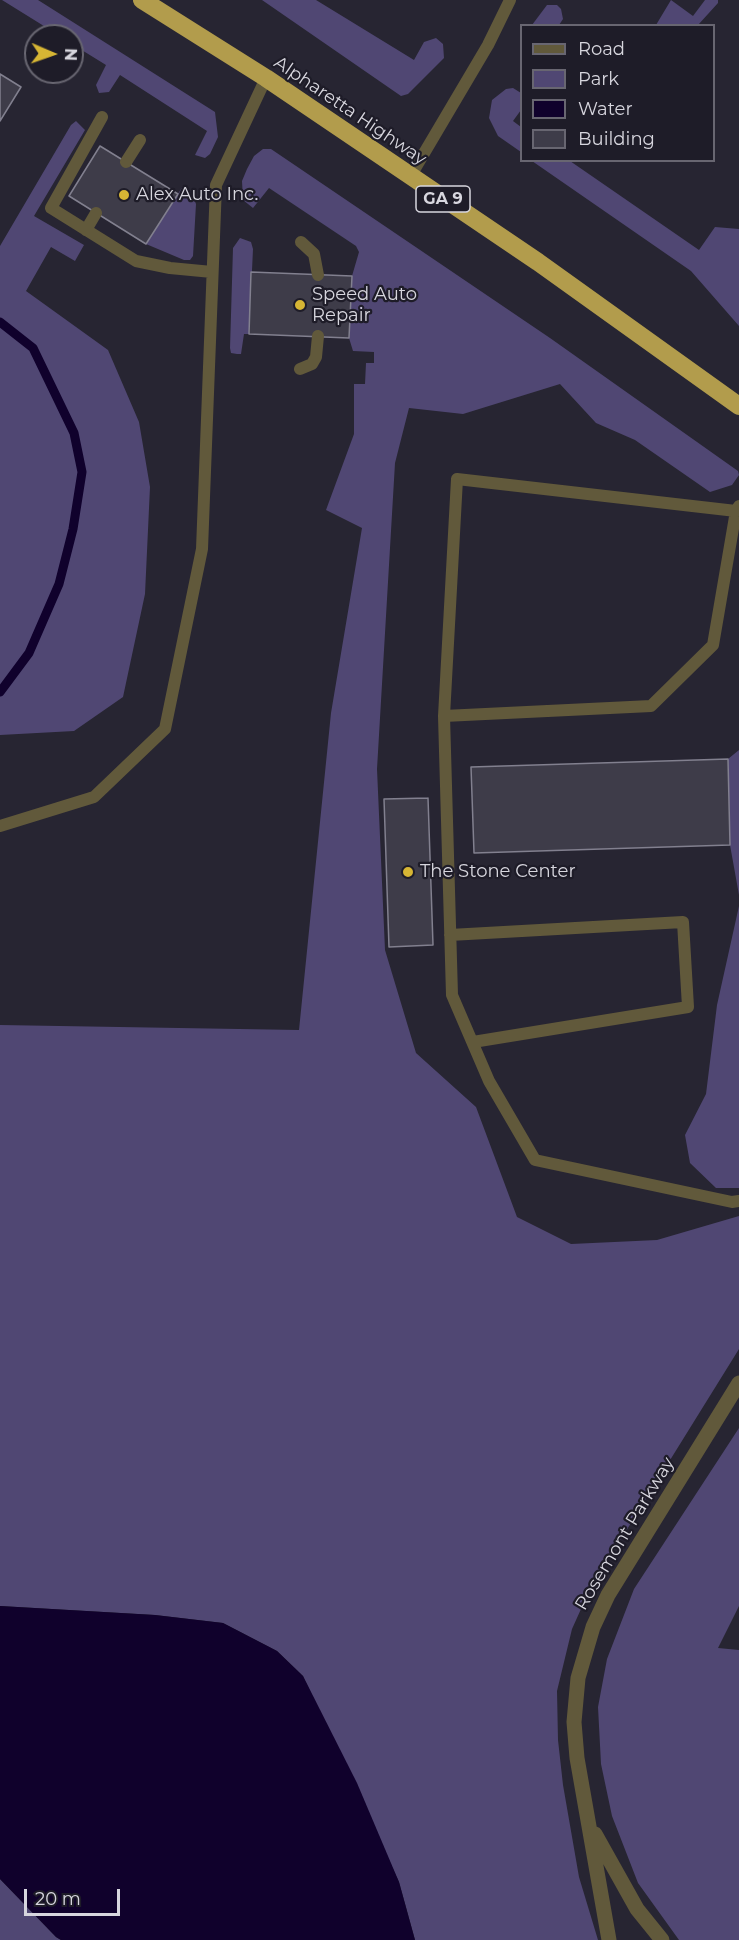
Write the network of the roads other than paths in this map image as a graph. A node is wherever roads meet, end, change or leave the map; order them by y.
1 (142, 0) edge
2 (510, 0) edge
3 (266, 78) junction
4 (102, 117) dead end
5 (141, 140) dead end
6 (126, 162) dead end
7 (410, 177) junction
8 (96, 213) dead end
9 (86, 230) junction
10 (301, 242) dead end
11 (212, 272) junction
12 (318, 275) dead end
13 (318, 336) dead end
14 (300, 369) dead end
15 (739, 406) edge
16 (737, 508) edge
17 (444, 716) junction
18 (0, 826) edge
19 (450, 935) junction
20 (472, 1042) junction
21 (739, 1201) edge
22 (739, 1383) edge
23 (589, 1824) junction
24 (609, 1940) edge
25 (662, 1940) edge

1 - 3 highway, Alpharetta Highway / GA 9
2 - 7 lane
3 - 7 highway, Alpharetta Highway / GA 9
3 - 11 lane
4 - 9 lane
5 - 6 lane
7 - 15 highway, Alpharetta Highway / GA 9
8 - 9 lane
9 - 11 lane
10 - 12 lane
11 - 18 lane
13 - 14 lane
16 - 17 lane
16 - 17 lane
17 - 19 lane
19 - 20 lane
19 - 20 lane
20 - 21 lane
22 - 23 street, Rosemont Parkway
23 - 24 street, Rosemont Parkway
23 - 25 street, Rosemont Parkway

